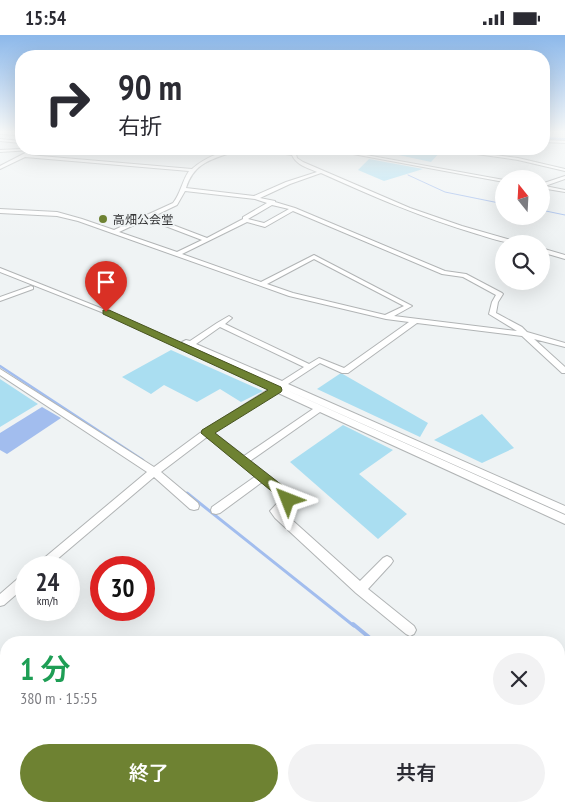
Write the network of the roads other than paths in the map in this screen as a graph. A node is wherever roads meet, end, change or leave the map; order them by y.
1 (172, 168) edge
2 (313, 168) edge
3 (434, 168) edge
4 (193, 170) joint
5 (321, 172) junction
6 (565, 177) edge
7 (495, 179) edge
8 (550, 183) edge
9 (550, 188) edge
10 (184, 189) junction
11 (565, 191) edge
12 (254, 198) junction
13 (273, 202) junction
14 (293, 209) junction
15 (0, 211) edge
16 (148, 217) junction
17 (246, 220) junction
18 (114, 232) junction
19 (495, 237) edge
20 (208, 240) junction
21 (550, 253) edge
22 (176, 255) junction
23 (565, 257) edge
24 (0, 266) edge
25 (0, 270) edge
26 (260, 285) junction
27 (31, 288) dead end
28 (0, 299) edge
29 (229, 317) dead end
30 (386, 317) junction
31 (415, 321) junction
32 (219, 324) junction
33 (525, 334) junction
34 (190, 344) junction
35 (565, 345) edge
36 (310, 367) junction
37 (0, 371) edge
38 (565, 371) edge
39 (281, 387) junction
40 (320, 409) junction
41 (206, 433) junction
42 (244, 461) junction
43 (155, 472) junction
44 (262, 477) junction
45 (194, 506) dead end
46 (216, 510) dead end
47 (565, 510) edge
48 (565, 520) edge
49 (54, 556) edge
50 (387, 561) dead end
51 (15, 588) edge
52 (360, 589) junction
53 (0, 601) edge
54 (410, 630) dead end

1 - 4 street
2 - 5 street
3 - 7 street
4 - 10 street
5 - 12 street
5 - 19 street
6 - 8 street
9 - 11 street
10 - 12 street
10 - 16 street
12 - 13 street
13 - 14 street
13 - 17 street
14 - 17 street
14 - 33 street
15 - 18 street
16 - 18 street
16 - 20 street
17 - 20 street
18 - 22 street
20 - 22 street
21 - 23 street
22 - 26 street
24 - 34 street
25 - 39 street
26 - 30 street
26 - 30 street
27 - 28 street
29 - 32 street
30 - 31 street
31 - 33 street
31 - 36 street
32 - 34 street
32 - 36 street
33 - 35 street
33 - 38 street
34 - 39 street
36 - 39 street
37 - 43 street
39 - 40 street
39 - 41 street
39 - 47 street
40 - 42 street
40 - 48 street
41 - 42 street
41 - 43 street
42 - 44 street
43 - 45 street
43 - 49 street
44 - 46 street
44 - 52 street
50 - 52 street
51 - 53 street
52 - 54 street

